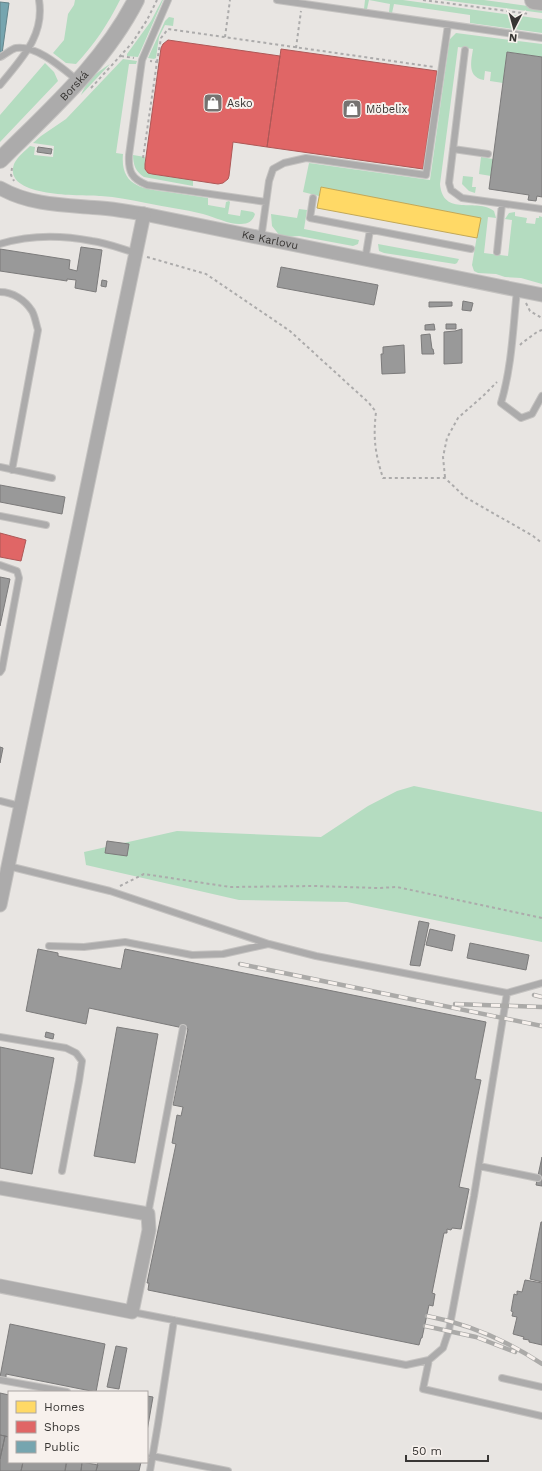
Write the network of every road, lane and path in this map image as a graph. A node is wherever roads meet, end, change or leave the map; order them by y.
1 (39, 0) edge
2 (136, 0) edge
3 (168, 0) edge
4 (230, 0) edge
5 (277, 0) edge
6 (422, 0) edge
7 (302, 4) junction
8 (537, 5) edge
9 (448, 25) junction
10 (225, 37) junction
11 (542, 38) edge
12 (28, 48) junction
13 (296, 48) junction
14 (465, 50) dead end
15 (121, 56) dead end
16 (0, 57) edge
17 (142, 60) junction
18 (157, 62) junction
19 (442, 68) junction
20 (78, 81) junction
21 (0, 85) edge
22 (453, 149) junction
23 (488, 154) dead end
24 (143, 158) dead end
25 (0, 160) edge
26 (0, 188) edge
27 (313, 198) dead end
28 (266, 202) junction
29 (502, 204) junction
30 (542, 210) edge
31 (144, 214) junction
32 (370, 230) junction
33 (261, 239) junction
34 (0, 244) edge
35 (471, 249) dead end
36 (497, 252) dead end
37 (136, 253) junction
38 (365, 260) junction
39 (516, 290) junction
40 (0, 292) edge
41 (542, 295) edge
42 (531, 304) dead end
43 (542, 318) edge
44 (542, 330) edge
45 (510, 364) junction
46 (542, 396) edge
47 (0, 467) edge
48 (12, 470) junction
49 (52, 478) dead end
50 (445, 478) junction
51 (0, 516) edge
52 (46, 525) dead end
53 (542, 543) edge
54 (0, 565) edge
55 (0, 672) edge
56 (0, 801) edge
57 (20, 806) junction
58 (8, 866) junction
59 (110, 891) junction
60 (0, 905) edge
61 (542, 918) edge
62 (269, 944) junction
63 (49, 946) dead end
64 (542, 983) edge
65 (506, 993) junction
66 (183, 1028) dead end
67 (0, 1037) edge
68 (479, 1166) junction
69 (62, 1171) dead end
70 (538, 1178) dead end
71 (0, 1188) edge
72 (148, 1214) junction
73 (0, 1286) edge
74 (132, 1312) junction
75 (174, 1320) junction
76 (430, 1360) junction
77 (502, 1378) dead end
78 (0, 1380) edge
79 (542, 1387) edge
80 (61, 1391) edge
81 (542, 1416) edge
82 (152, 1456) junction
83 (150, 1471) edge
84 (228, 1471) edge

1 - 12 lane
2 - 20 street, Borská
3 - 17 lane
4 - 10 path
5 - 7 lane
6 - 8 path
7 - 9 lane
7 - 13 path
9 - 11 lane
9 - 19 lane
10 - 13 path
10 - 18 path
12 - 16 lane
12 - 20 lane
12 - 21 lane
13 - 19 path
14 - 22 lane
15 - 17 path
17 - 18 path
17 - 28 lane
18 - 24 path
19 - 28 lane
20 - 25 street, Borská
22 - 23 lane
22 - 29 lane
26 - 31 street, Ke Karlovu
27 - 32 lane
28 - 33 lane
29 - 30 lane
29 - 36 lane
31 - 33 street, Ke Karlovu
31 - 37 street
32 - 35 lane
32 - 38 lane
33 - 38 street, Ke Karlovu
34 - 37 lane
37 - 50 path
37 - 57 street
38 - 39 street, Ke Karlovu
39 - 41 street, Ke Karlovu
39 - 45 lane
40 - 48 lane
42 - 43 path
44 - 45 path
45 - 46 lane
45 - 50 path
47 - 48 lane
48 - 49 lane
50 - 53 path
51 - 52 lane
54 - 55 lane
56 - 57 lane
57 - 58 street
58 - 59 lane
58 - 60 street
59 - 61 path
59 - 62 lane
62 - 63 lane
62 - 65 lane
64 - 65 lane
65 - 68 lane
66 - 72 lane
67 - 69 lane
68 - 70 lane
68 - 76 lane
71 - 72 street
72 - 74 street
73 - 74 street
74 - 75 lane
75 - 76 lane
75 - 82 lane
76 - 81 lane
77 - 79 lane
78 - 80 lane
82 - 83 lane
82 - 84 lane

